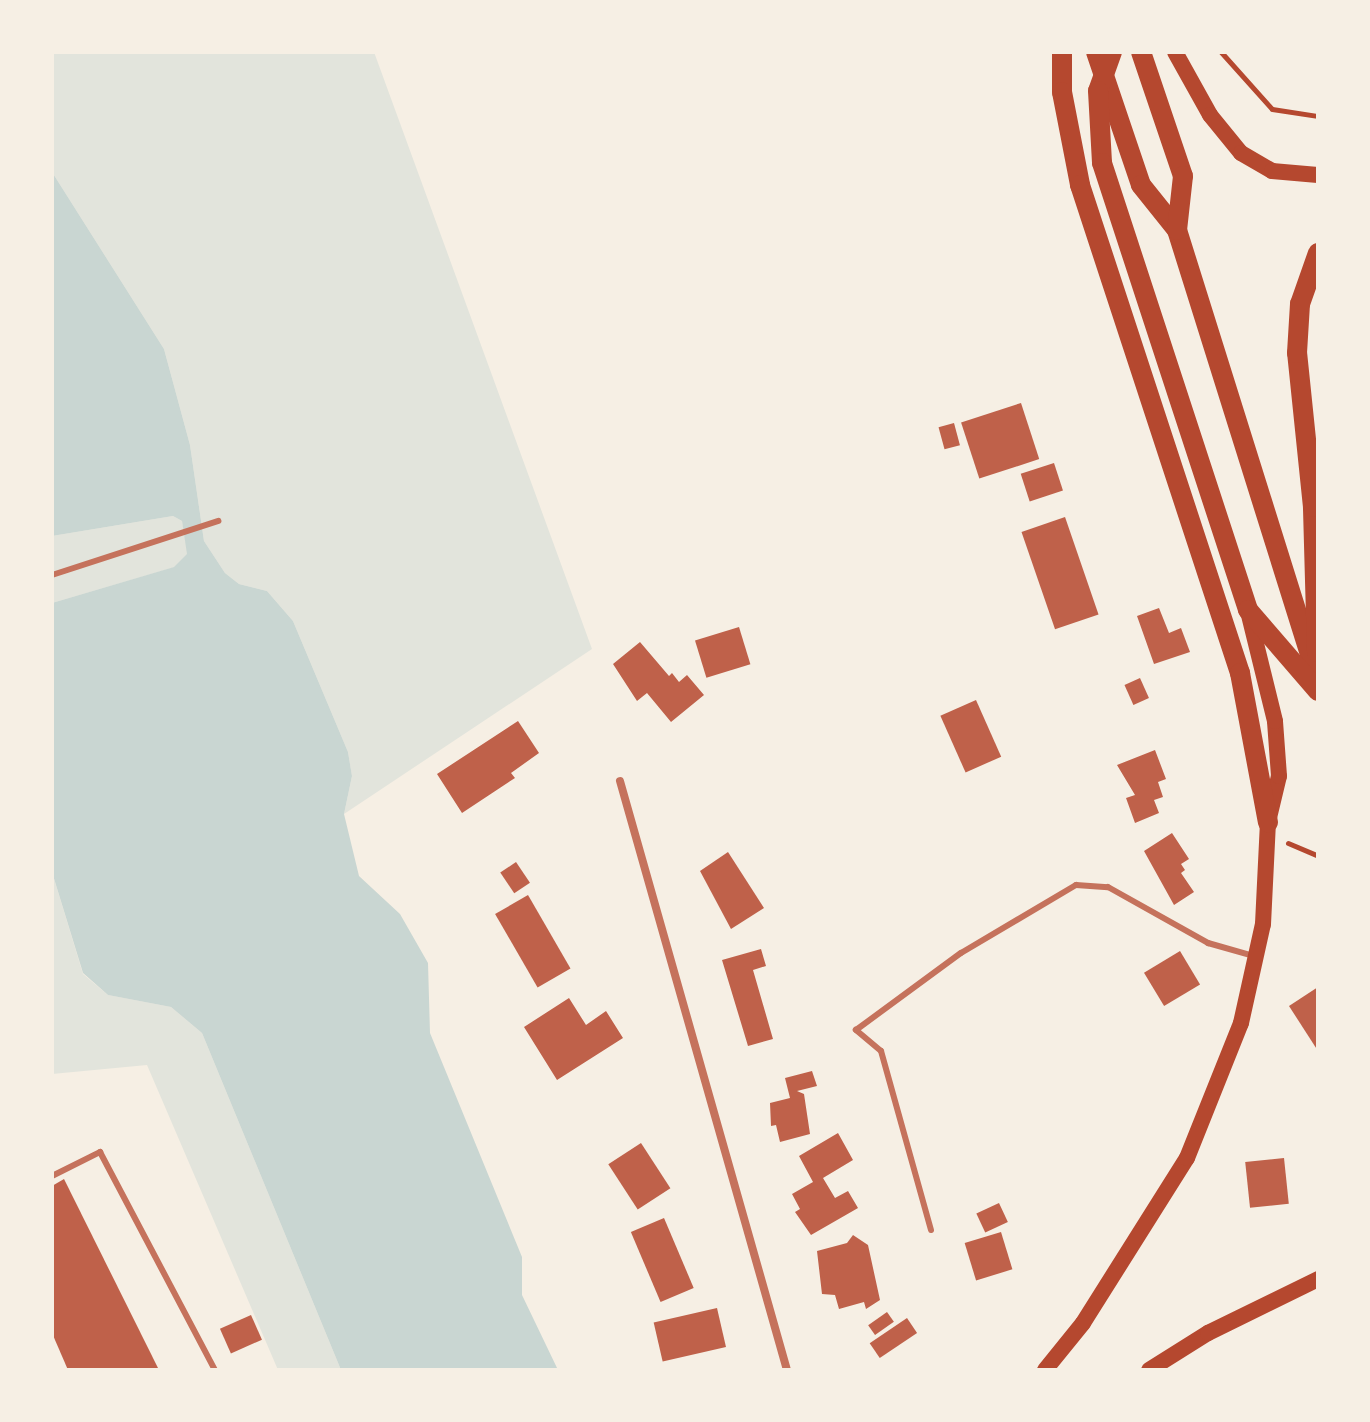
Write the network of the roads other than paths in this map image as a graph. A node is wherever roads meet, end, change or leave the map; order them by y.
1 (1062, 52) edge
2 (1096, 52) edge
3 (1112, 52) edge
4 (1141, 52) edge
5 (1175, 52) edge
6 (1311, 175) edge
7 (1177, 230) junction
8 (1318, 253) edge
9 (218, 521) dead end
10 (52, 575) edge
11 (1248, 610) junction
12 (1318, 668) edge
13 (1318, 680) edge
14 (1318, 691) edge
15 (620, 781) dead end
16 (1268, 822) junction
17 (1257, 957) junction
18 (52, 1176) edge
19 (931, 1230) dead end
20 (1318, 1279) edge
21 (215, 1370) edge
22 (787, 1370) edge
23 (1045, 1370) edge
24 (1149, 1370) edge

1 - 16 main road
2 - 7 main road
3 - 11 main road
4 - 7 main road
5 - 6 main road
7 - 13 main road
8 - 12 main road
9 - 10 lane
11 - 14 main road
11 - 16 main road
15 - 22 street
16 - 17 main road
17 - 19 lane
17 - 23 main road
18 - 21 lane
20 - 24 main road

